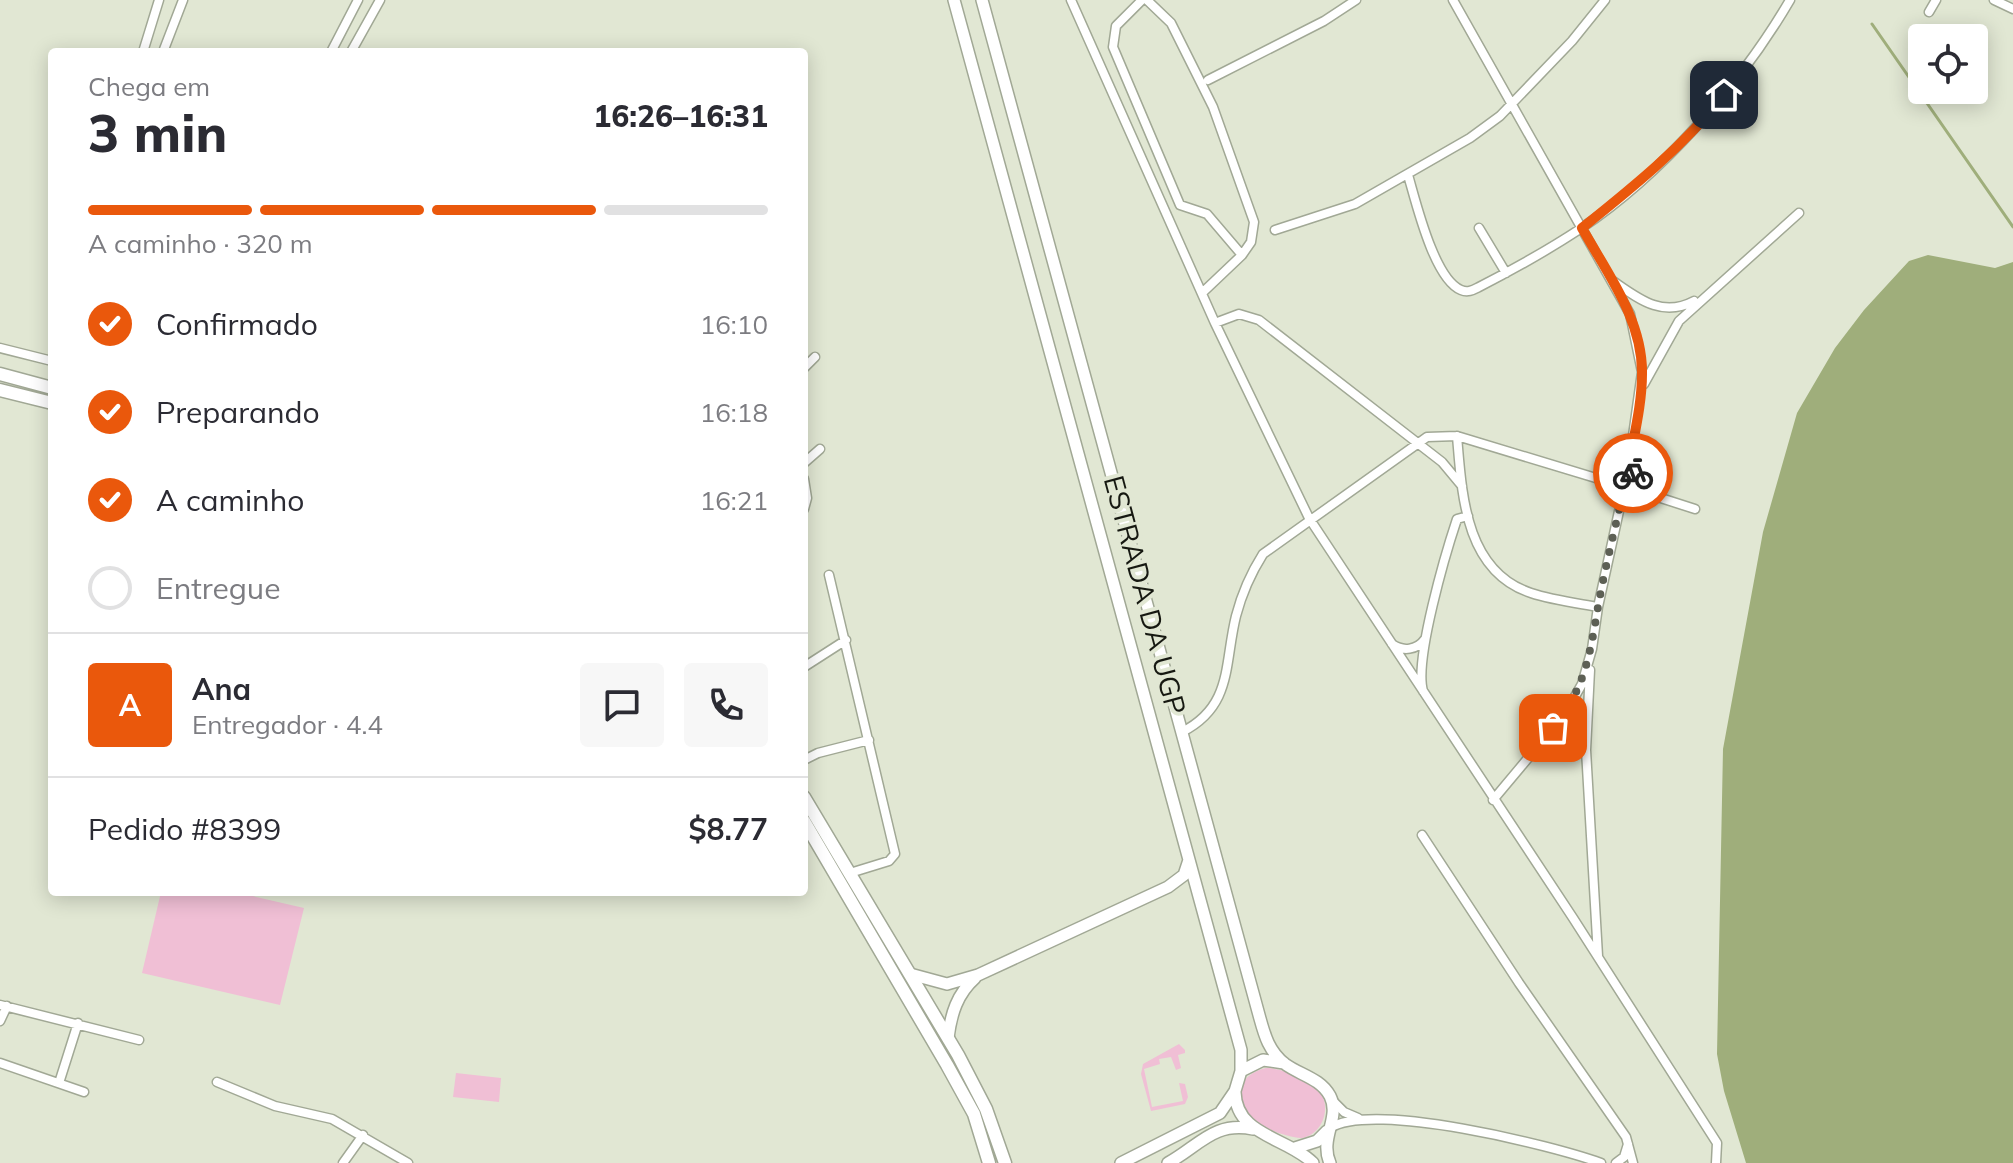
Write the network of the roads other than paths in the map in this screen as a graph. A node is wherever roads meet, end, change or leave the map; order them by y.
1 (159, 0) edge
2 (183, 0) edge
3 (358, 0) edge
4 (380, 0) edge
5 (954, 0) edge
6 (982, 0) edge
7 (1071, 0) edge
8 (1144, 0) edge
9 (1356, 0) edge
10 (1453, 0) edge
11 (1605, 0) edge
12 (1790, 0) edge
13 (1936, 0) edge
14 (1994, 0) edge
15 (2013, 9) edge
16 (1929, 12) dead end
17 (144, 48) edge
18 (165, 48) edge
19 (333, 48) edge
20 (353, 48) edge
21 (1208, 80) dead end
22 (1511, 105) junction
23 (1408, 175) junction
24 (1799, 213) dead end
25 (1479, 228) dead end
26 (1582, 228) junction
27 (1275, 230) dead end
28 (1242, 255) junction
29 (1506, 273) junction
30 (1609, 278) junction
31 (1202, 293) junction
32 (1705, 296) junction
33 (1215, 323) junction
34 (0, 348) edge
35 (815, 357) dead end
36 (48, 360) edge
37 (808, 364) edge
38 (0, 374) edge
39 (48, 387) edge
40 (1642, 388) junction
41 (0, 390) edge
42 (48, 402) edge
43 (1457, 436) junction
44 (1418, 443) junction
45 (820, 449) dead end
46 (808, 460) edge
47 (1628, 471) junction
48 (1609, 482) junction
49 (1462, 486) junction
50 (1639, 491) junction
51 (1621, 502) junction
52 (1695, 509) dead end
53 (1468, 516) junction
54 (1309, 518) junction
55 (829, 575) dead end
56 (1598, 607) junction
57 (1428, 634) junction
58 (846, 640) junction
59 (1388, 641) junction
60 (1592, 649) junction
61 (808, 664) edge
62 (1425, 697) junction
63 (1182, 732) junction
64 (869, 740) junction
65 (808, 758) edge
66 (1493, 800) junction
67 (808, 804) edge
68 (808, 828) edge
69 (1422, 835) dead end
70 (1189, 860) junction
71 (850, 873) junction
72 (1168, 887) junction
73 (1199, 898) junction
74 (1599, 958) junction
75 (910, 974) junction
76 (978, 975) junction
77 (3, 1005) edge
78 (0, 1021) edge
79 (78, 1023) junction
80 (948, 1038) junction
81 (139, 1040) dead end
82 (0, 1063) edge
83 (1284, 1063) junction
84 (1241, 1071) junction
85 (217, 1082) dead end
86 (59, 1083) junction
87 (1235, 1091) junction
88 (84, 1092) dead end
89 (1332, 1100) junction
90 (1358, 1119) junction
91 (1330, 1128) junction
92 (1254, 1129) junction
93 (363, 1135) junction
94 (1628, 1143) junction
95 (1295, 1148) junction
96 (343, 1163) edge
97 (408, 1163) edge
98 (989, 1163) edge
99 (1005, 1163) edge
100 (1121, 1163) edge
101 (1168, 1163) edge
102 (1313, 1163) edge
103 (1330, 1163) edge
104 (1601, 1163) edge
105 (1616, 1163) edge
106 (1633, 1163) edge
107 (1716, 1163) edge

1 - 17 street
2 - 18 street
3 - 19 street
4 - 20 street
5 - 70 main road
6 - 63 main road, ESTRADA DA UGP
7 - 31 street
8 - 28 street
8 - 28 street
9 - 21 street
10 - 22 street
11 - 22 street
12 - 26 street
13 - 16 street
14 - 15 street
22 - 23 street
22 - 26 street
23 - 27 street
23 - 29 street
24 - 32 street
25 - 29 street
26 - 29 street
26 - 30 street
28 - 31 street
30 - 32 street
30 - 40 street
31 - 33 street
32 - 40 street
33 - 44 street
33 - 54 street
34 - 36 street
35 - 37 street
38 - 39 main road
40 - 47 street
41 - 42 main road
43 - 44 street
43 - 48 street
43 - 49 street
44 - 49 street
44 - 54 street
45 - 46 street
47 - 48 street
47 - 50 street
48 - 51 street
49 - 53 street
50 - 51 street
50 - 52 street
51 - 56 street
53 - 56 street
53 - 57 street
54 - 59 street
54 - 63 street
55 - 58 street
56 - 60 street
57 - 59 street
57 - 62 street
58 - 61 street
58 - 64 street
59 - 62 street
60 - 66 street
60 - 74 street
62 - 66 street
63 - 83 main road, ESTRADA DA UGP
64 - 65 street
64 - 71 street
66 - 74 street
67 - 71 main road
68 - 98 main road
69 - 94 street
70 - 72 main road
70 - 73 main road
71 - 75 main road
72 - 73 main road
72 - 76 main road
73 - 84 main road
74 - 107 street
75 - 76 main road
75 - 80 main road
76 - 80 main road
77 - 78 street
77 - 79 street
79 - 81 street
79 - 86 street
80 - 99 main road
82 - 86 street
83 - 84 main road
83 - 89 main road, ESTRADA DA UGP
84 - 87 main road
85 - 93 street
86 - 88 street
87 - 92 main road
87 - 100 main road
89 - 90 street
89 - 91 main road
90 - 91 street
90 - 104 street
91 - 95 main road
91 - 103 main road
92 - 95 main road
92 - 101 main road
93 - 96 street
93 - 97 street
94 - 105 street
94 - 106 street
95 - 102 main road

